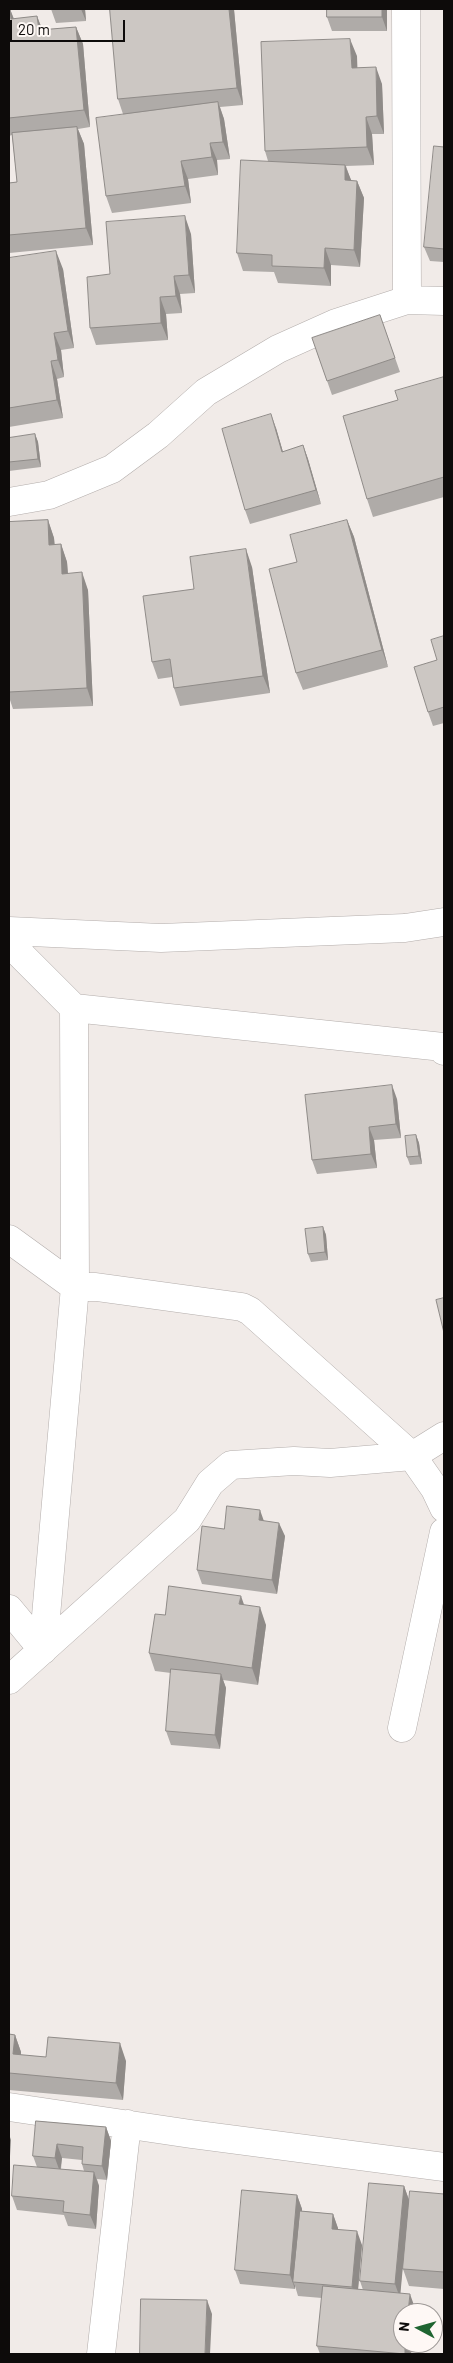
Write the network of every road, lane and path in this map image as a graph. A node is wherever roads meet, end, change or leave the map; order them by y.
1 (406, 9) edge
2 (407, 300) junction
3 (444, 301) edge
4 (9, 502) edge
5 (444, 922) edge
6 (9, 932) edge
7 (9, 943) edge
8 (74, 1008) junction
9 (444, 1051) edge
10 (9, 1239) edge
11 (75, 1287) junction
12 (444, 1436) edge
13 (412, 1456) junction
14 (444, 1508) edge
15 (444, 1532) edge
16 (9, 1610) edge
17 (43, 1650) junction
18 (9, 1680) edge
19 (402, 1728) dead end
20 (9, 2106) edge
21 (127, 2124) junction
22 (444, 2167) edge
23 (100, 2354) edge

1 - 2 street
2 - 3 street
2 - 4 street
5 - 6 street
7 - 8 street
8 - 9 street
8 - 11 street
10 - 11 street
11 - 13 street
11 - 17 street
12 - 13 street
13 - 14 street
13 - 17 street
15 - 19 street
16 - 17 street
17 - 18 street
20 - 21 street
21 - 22 street
21 - 23 street

